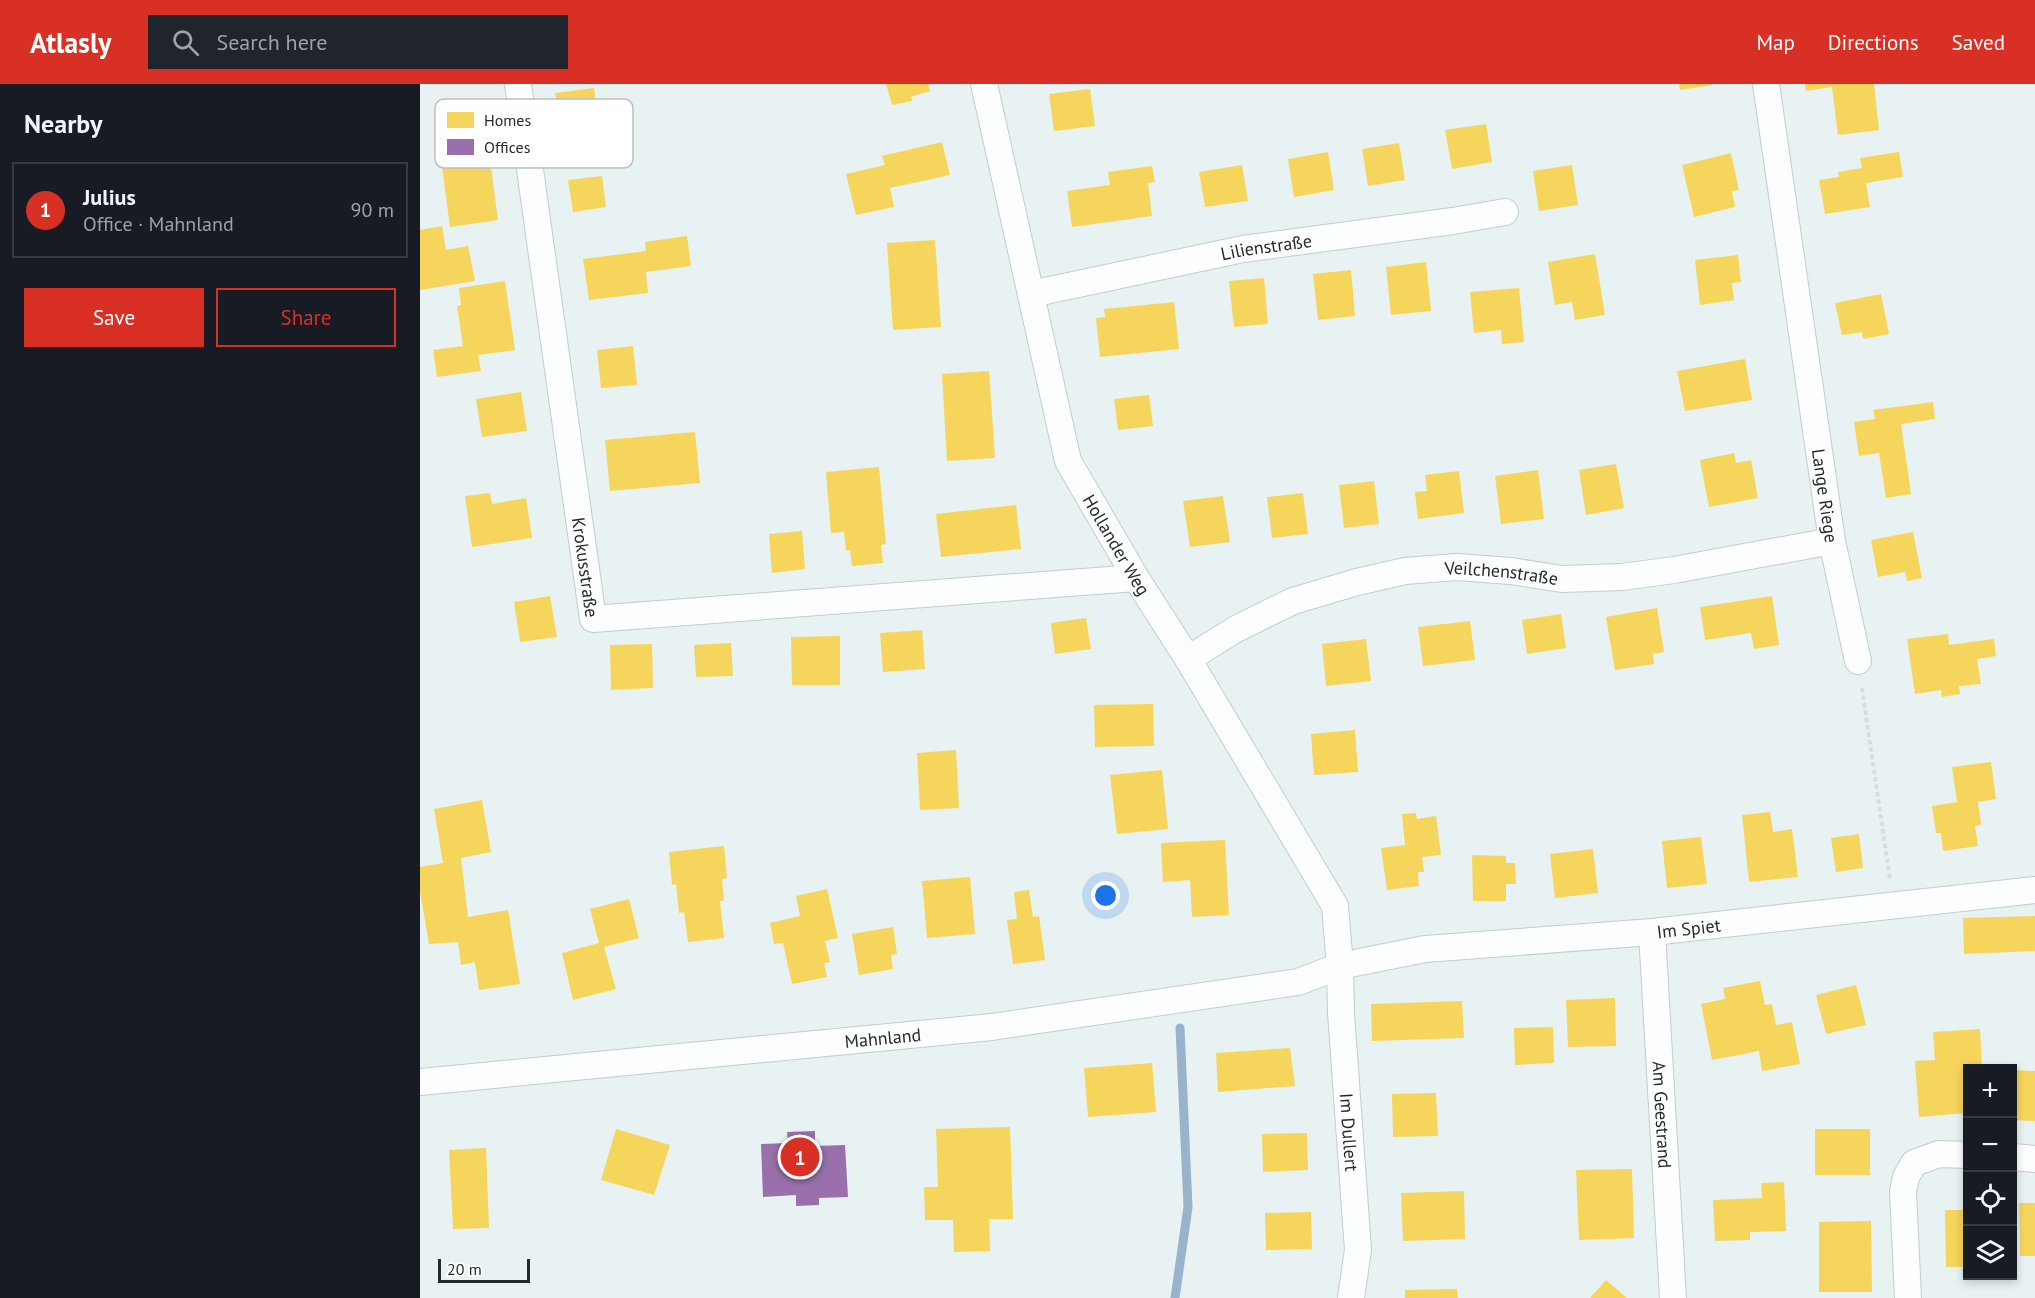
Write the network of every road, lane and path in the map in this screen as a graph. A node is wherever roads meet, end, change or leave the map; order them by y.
1 (518, 84) edge
2 (984, 84) edge
3 (1766, 84) edge
4 (520, 99) edge
5 (530, 168) edge
6 (1505, 212) dead end
7 (1030, 294) junction
8 (1832, 542) junction
9 (1136, 578) junction
10 (1188, 659) junction
11 (1857, 661) joint
12 (2035, 890) edge
13 (1894, 905) junction
14 (1652, 932) junction
15 (1340, 966) junction
16 (420, 1082) edge
17 (1963, 1155) edge
18 (2017, 1157) edge
19 (2035, 1158) edge
20 (1351, 1298) edge
21 (1673, 1298) edge
22 (1908, 1298) edge

1 - 4 street, Krokusstraße
2 - 7 street, Hollander Weg
3 - 8 street, Lange Riege
5 - 9 street, Krokusstraße
6 - 7 street, Lilienstraße
7 - 9 street, Hollander Weg
8 - 10 street, Veilchenstraße
8 - 11 street, Lange Riege
9 - 10 street, Hollander Weg
10 - 15 street, Hollander Weg
11 - 13 path
12 - 13 street, Im Spiet
13 - 14 street, Im Spiet
14 - 15 street, Im Spiet
14 - 21 street, Am Geestrand
15 - 16 street, Mahnland
15 - 20 street, Im Dullert
17 - 22 street
18 - 19 street

